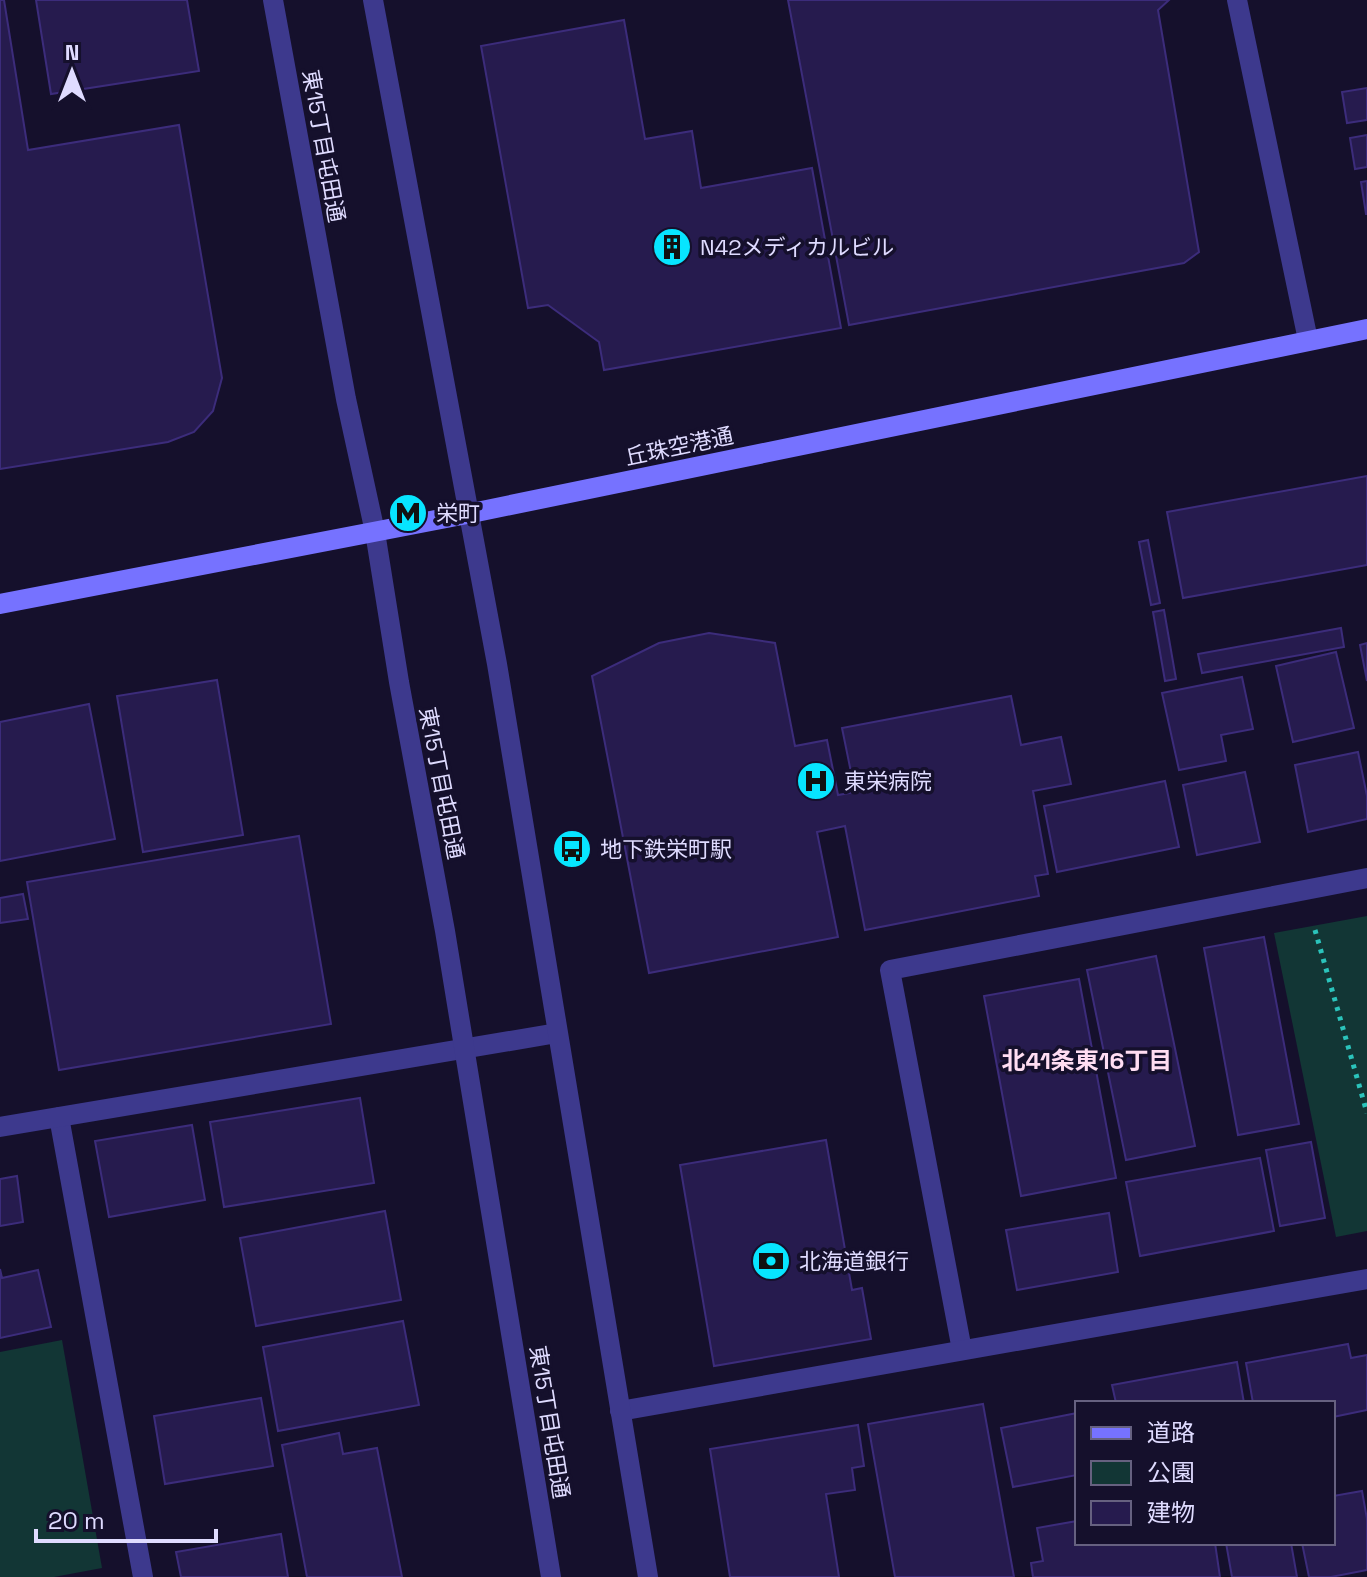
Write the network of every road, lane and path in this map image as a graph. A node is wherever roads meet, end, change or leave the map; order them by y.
1 (273, 0) edge
2 (373, 0) edge
3 (1237, 0) edge
4 (1367, 329) edge
5 (1308, 340) junction
6 (467, 514) junction
7 (375, 532) junction
8 (0, 604) edge
9 (1367, 878) edge
10 (1313, 925) dead end
11 (557, 1033) junction
12 (464, 1049) junction
13 (1367, 1113) edge
14 (59, 1117) junction
15 (0, 1127) edge
16 (1367, 1279) edge
17 (962, 1350) junction
18 (620, 1411) junction
19 (143, 1577) edge
20 (551, 1577) edge
21 (648, 1577) edge

1 - 7 street, 東15丁目屯田通
2 - 6 street
3 - 5 street
4 - 5 main road, 丘珠空港通
5 - 6 main road, 丘珠空港通
6 - 7 main road, 丘珠空港通
6 - 11 street
7 - 8 main road, 丘珠空港通
7 - 12 street, 東15丁目屯田通
9 - 17 street
10 - 13 path
11 - 12 street
11 - 18 street
12 - 14 street
12 - 20 street, 東15丁目屯田通
14 - 15 street
14 - 19 street
16 - 17 street
17 - 18 street
18 - 21 street

